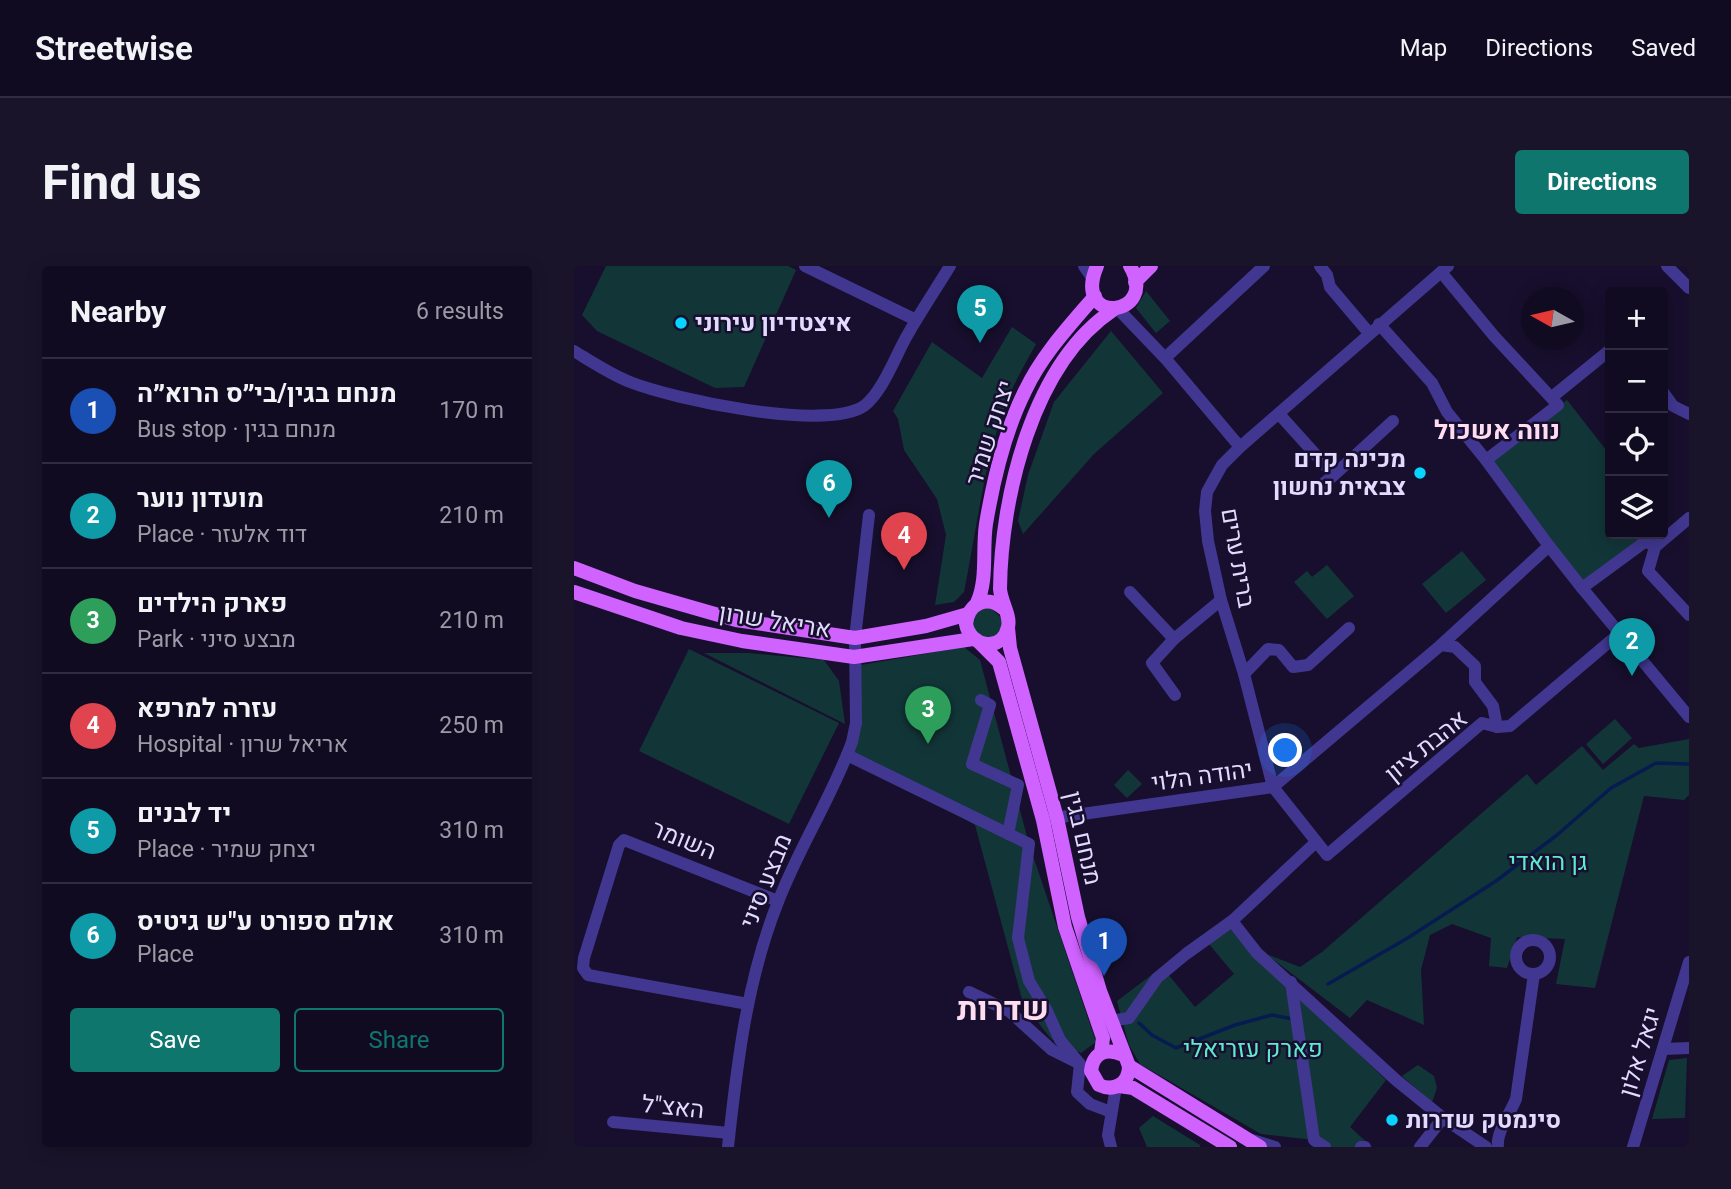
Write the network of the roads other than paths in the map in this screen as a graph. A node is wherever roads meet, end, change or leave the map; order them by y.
1 (805, 266) edge
2 (950, 266) edge
3 (1084, 266) edge
4 (1130, 266) edge
5 (1151, 266) edge
6 (1264, 266) edge
7 (1320, 266) edge
8 (1667, 266) edge
9 (1444, 269) edge
10 (1095, 273) edge
11 (1135, 282) junction
12 (1689, 288) edge
13 (1095, 296) junction
14 (1120, 308) junction
15 (916, 320) junction
16 (1379, 324) junction
17 (1369, 333) junction
18 (574, 351) edge
19 (1605, 354) edge
20 (1165, 358) junction
21 (1552, 397) junction
22 (1668, 399) edge
23 (1279, 414) junction
24 (1689, 414) edge
25 (1393, 421) dead end
26 (1240, 447) junction
27 (1486, 460) junction
28 (1334, 475) junction
29 (1317, 489) dead end
30 (869, 515) dead end
31 (1689, 518) edge
32 (1549, 546) junction
33 (1655, 547) junction
34 (574, 568) edge
35 (1582, 588) junction
36 (574, 592) edge
37 (1130, 592) dead end
38 (1221, 600) junction
39 (972, 609) junction
40 (1004, 609) junction
41 (1688, 611) edge
42 (1008, 628) junction
43 (1349, 628) dead end
44 (1621, 632) junction
45 (855, 638) junction
46 (1174, 639) junction
47 (977, 641) junction
48 (1441, 645) junction
49 (854, 657) junction
50 (1244, 674) junction
51 (1175, 695) dead end
52 (981, 700) dead end
53 (1689, 717) edge
54 (1497, 727) junction
55 (847, 755) junction
56 (1273, 787) junction
57 (1050, 819) junction
58 (1008, 834) junction
59 (1315, 842) junction
60 (1327, 855) joint
61 (778, 901) junction
62 (1232, 921) junction
63 (1688, 966) edge
64 (1534, 974) dead end
65 (1291, 982) junction
66 (969, 992) dead end
67 (748, 1004) junction
68 (1110, 1021) junction
69 (1689, 1048) edge
70 (1663, 1049) junction
71 (1098, 1055) junction
72 (1126, 1060) junction
73 (1080, 1064) junction
74 (1093, 1077) junction
75 (1117, 1087) junction
76 (1111, 1112) junction
77 (1443, 1118) junction
78 (613, 1122) dead end
79 (729, 1133) junction
80 (1246, 1138) junction
81 (1210, 1140) edge
82 (728, 1147) edge
83 (1111, 1147) edge
84 (1230, 1147) edge
85 (1260, 1147) edge
86 (1275, 1147) edge
87 (1325, 1147) edge
88 (1420, 1147) edge
89 (1486, 1147) edge
90 (1498, 1147) edge
91 (1633, 1147) edge

1 - 15 street
2 - 15 street
3 - 10 street
4 - 11 main road
5 - 11 main road
6 - 20 street
7 - 17 street
8 - 12 street
9 - 16 street, ברית ערים
9 - 21 street
10 - 13 main road
11 - 14 main road
13 - 14 main road
13 - 39 main road, יצחק שמיר
14 - 20 street
14 - 40 main road, יצחק שמיר
15 - 18 street
16 - 17 street, ברית ערים
16 - 27 street
17 - 23 street, ברית ערים
19 - 21 street
20 - 26 street
21 - 27 street
22 - 24 street
23 - 26 street, ברית ערים
23 - 28 street
25 - 28 street
26 - 38 street, ברית ערים
27 - 32 street
28 - 29 street
30 - 45 street, מבצע סיני
31 - 33 street
32 - 35 street
32 - 48 street, יהודה הלוי
33 - 35 street
33 - 41 street
34 - 45 main road, אריאל שרון
35 - 44 street
36 - 49 main road, אריאל שרון
37 - 46 street
38 - 46 street
38 - 50 street, ברית ערים
39 - 40 main road
39 - 45 main road, אריאל שרון
39 - 47 main road
40 - 42 main road
42 - 47 main road
42 - 57 main road, מנחם בגין
43 - 50 street
44 - 53 street
44 - 54 street, אהבת ציון
45 - 49 street, מבצע סיני
46 - 51 street
47 - 49 main road, אריאל שרון
47 - 57 main road, מנחם בגין
48 - 54 street
48 - 56 street, יהודה הלוי
49 - 55 street, מבצע סיני
50 - 56 street, ברית ערים
52 - 58 street
54 - 60 street, אהבת ציון
55 - 58 street
55 - 61 street, מבצע סיני
56 - 57 street, יהודה הלוי
56 - 59 street, ברית ערים
57 - 68 main road, מנחם בגין
57 - 71 main road, מנחם בגין
58 - 73 street
59 - 60 street, ברית ערים
59 - 62 street
61 - 67 street, מבצע סיני
61 - 67 street, השומר
62 - 65 street
62 - 68 street
63 - 70 street, יגאל אלון
64 - 90 street
65 - 77 street
65 - 87 street
66 - 73 street
67 - 79 street, מבצע סיני
68 - 72 main road, מנחם בגין
69 - 70 street
70 - 91 street, יגאל אלון
71 - 72 main road
71 - 73 street
71 - 74 main road
72 - 75 main road
72 - 80 main road
73 - 74 street
73 - 76 street
74 - 75 main road
75 - 76 street
75 - 81 main road
76 - 83 street
77 - 88 street
77 - 89 street
78 - 79 street, האצ"ל
79 - 82 street, מבצע סיני
80 - 85 main road
80 - 86 street
81 - 84 main road

